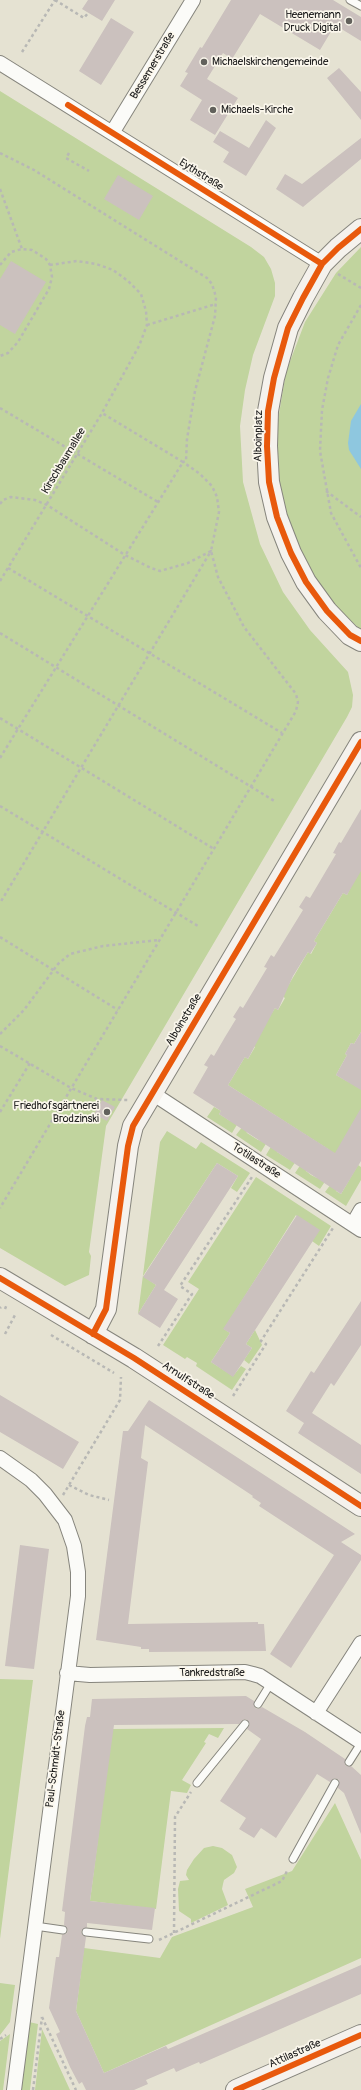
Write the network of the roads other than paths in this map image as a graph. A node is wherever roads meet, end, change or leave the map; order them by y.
1 (193, 0) edge
2 (350, 0) edge
3 (361, 6) edge
4 (0, 63) edge
5 (112, 132) junction
6 (361, 229) edge
7 (322, 264) junction
8 (355, 638) edge
9 (361, 657) edge
10 (361, 742) edge
11 (148, 1100) junction
12 (361, 1210) edge
13 (352, 1223) edge
14 (0, 1278) edge
15 (93, 1334) junction
16 (0, 1458) edge
17 (361, 1506) edge
18 (361, 1643) edge
19 (67, 1673) junction
20 (271, 1683) junction
21 (258, 1704) dead end
22 (316, 1713) junction
23 (245, 1724) dead end
24 (361, 1742) edge
25 (349, 1762) dead end
26 (197, 1783) road end
27 (335, 1783) dead end
28 (293, 1860) road end
29 (34, 1926) junction
30 (63, 1930) dead end
31 (86, 1932) dead end
32 (149, 1939) road end
33 (361, 2036) edge
34 (14, 2090) edge
35 (236, 2090) edge

1 - 5 street, Bessemerstraße
2 - 3 lane
4 - 5 street, Eythstraße
5 - 7 street, Eythstraße
6 - 7 street, Alboinplatz
7 - 8 street, Alboinplatz
8 - 9 street, Alboinplatz
10 - 11 street, Alboinstraße
11 - 13 street, Totilastraße
11 - 15 street, Alboinstraße
12 - 13 street
14 - 15 street, Arnulfstraße
15 - 17 street, Arnulfstraße
16 - 19 street, Paul-Schmidt-Straße
18 - 22 street
19 - 20 street, Tankredstraße
19 - 29 street, Paul-Schmidt-Straße
20 - 21 lane
20 - 22 street, Tankredstraße
22 - 24 street, Tankredstraße
23 - 26 lane
24 - 25 lane
27 - 28 lane
29 - 30 lane
29 - 34 street, Paul-Schmidt-Straße
31 - 32 lane
33 - 35 street, Attilastraße

